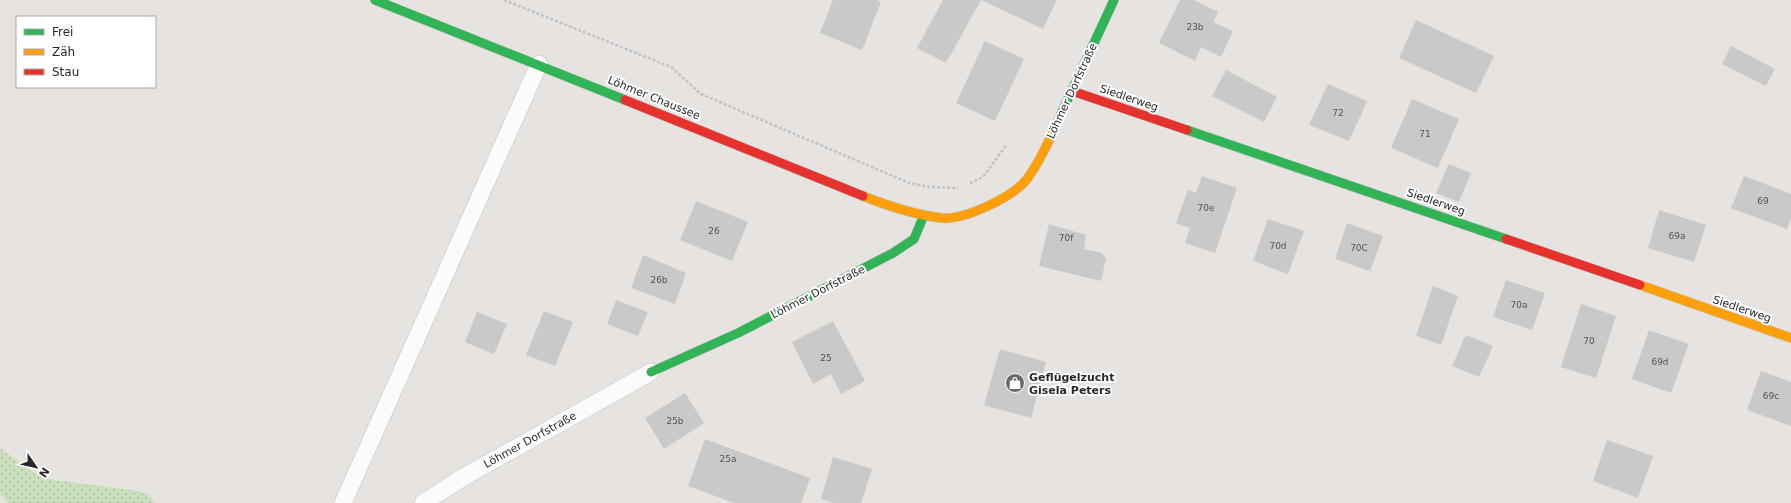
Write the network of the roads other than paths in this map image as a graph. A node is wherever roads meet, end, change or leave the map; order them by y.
1 (375, 0) edge
2 (1114, 0) edge
3 (539, 64) junction
4 (1072, 91) junction
5 (924, 215) junction
6 (1791, 338) edge
7 (651, 372) joint
8 (343, 503) edge
9 (423, 503) edge

1 - 3 street, Löhmer Chaussee
2 - 4 street, Löhmer Dorfstraße
3 - 5 street, Löhmer Chaussee
3 - 8 lane
4 - 5 street, Löhmer Dorfstraße
4 - 6 street, Siedlerweg
5 - 7 street, Löhmer Dorfstraße
7 - 9 lane, Löhmer Dorfstraße

